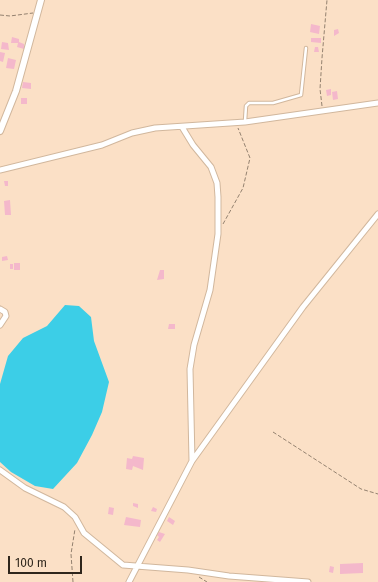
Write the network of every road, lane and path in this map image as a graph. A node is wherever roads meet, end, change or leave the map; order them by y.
1 (41, 0) edge
2 (327, 0) edge
3 (37, 13) junction
4 (0, 15) edge
5 (306, 48) dead end
6 (378, 103) edge
7 (322, 110) junction
8 (236, 122) junction
9 (246, 122) junction
10 (182, 127) junction
11 (0, 131) edge
12 (0, 170) edge
13 (378, 214) edge
14 (218, 234) junction
15 (0, 309) edge
16 (0, 325) edge
17 (273, 432) dead end
18 (192, 462) junction
19 (0, 470) edge
20 (378, 494) edge
21 (77, 522) junction
22 (137, 567) junction
23 (73, 582) edge
24 (129, 582) edge
25 (308, 582) edge

1 - 3 street
2 - 7 path
3 - 4 path
3 - 11 street
5 - 9 lane
6 - 7 street
7 - 9 street
8 - 9 street
8 - 10 street
8 - 14 path
10 - 12 street
10 - 14 street
13 - 18 street
14 - 18 street
15 - 16 street
17 - 20 path
18 - 22 street
19 - 21 street
21 - 22 street
21 - 23 path
22 - 24 street
22 - 25 street

